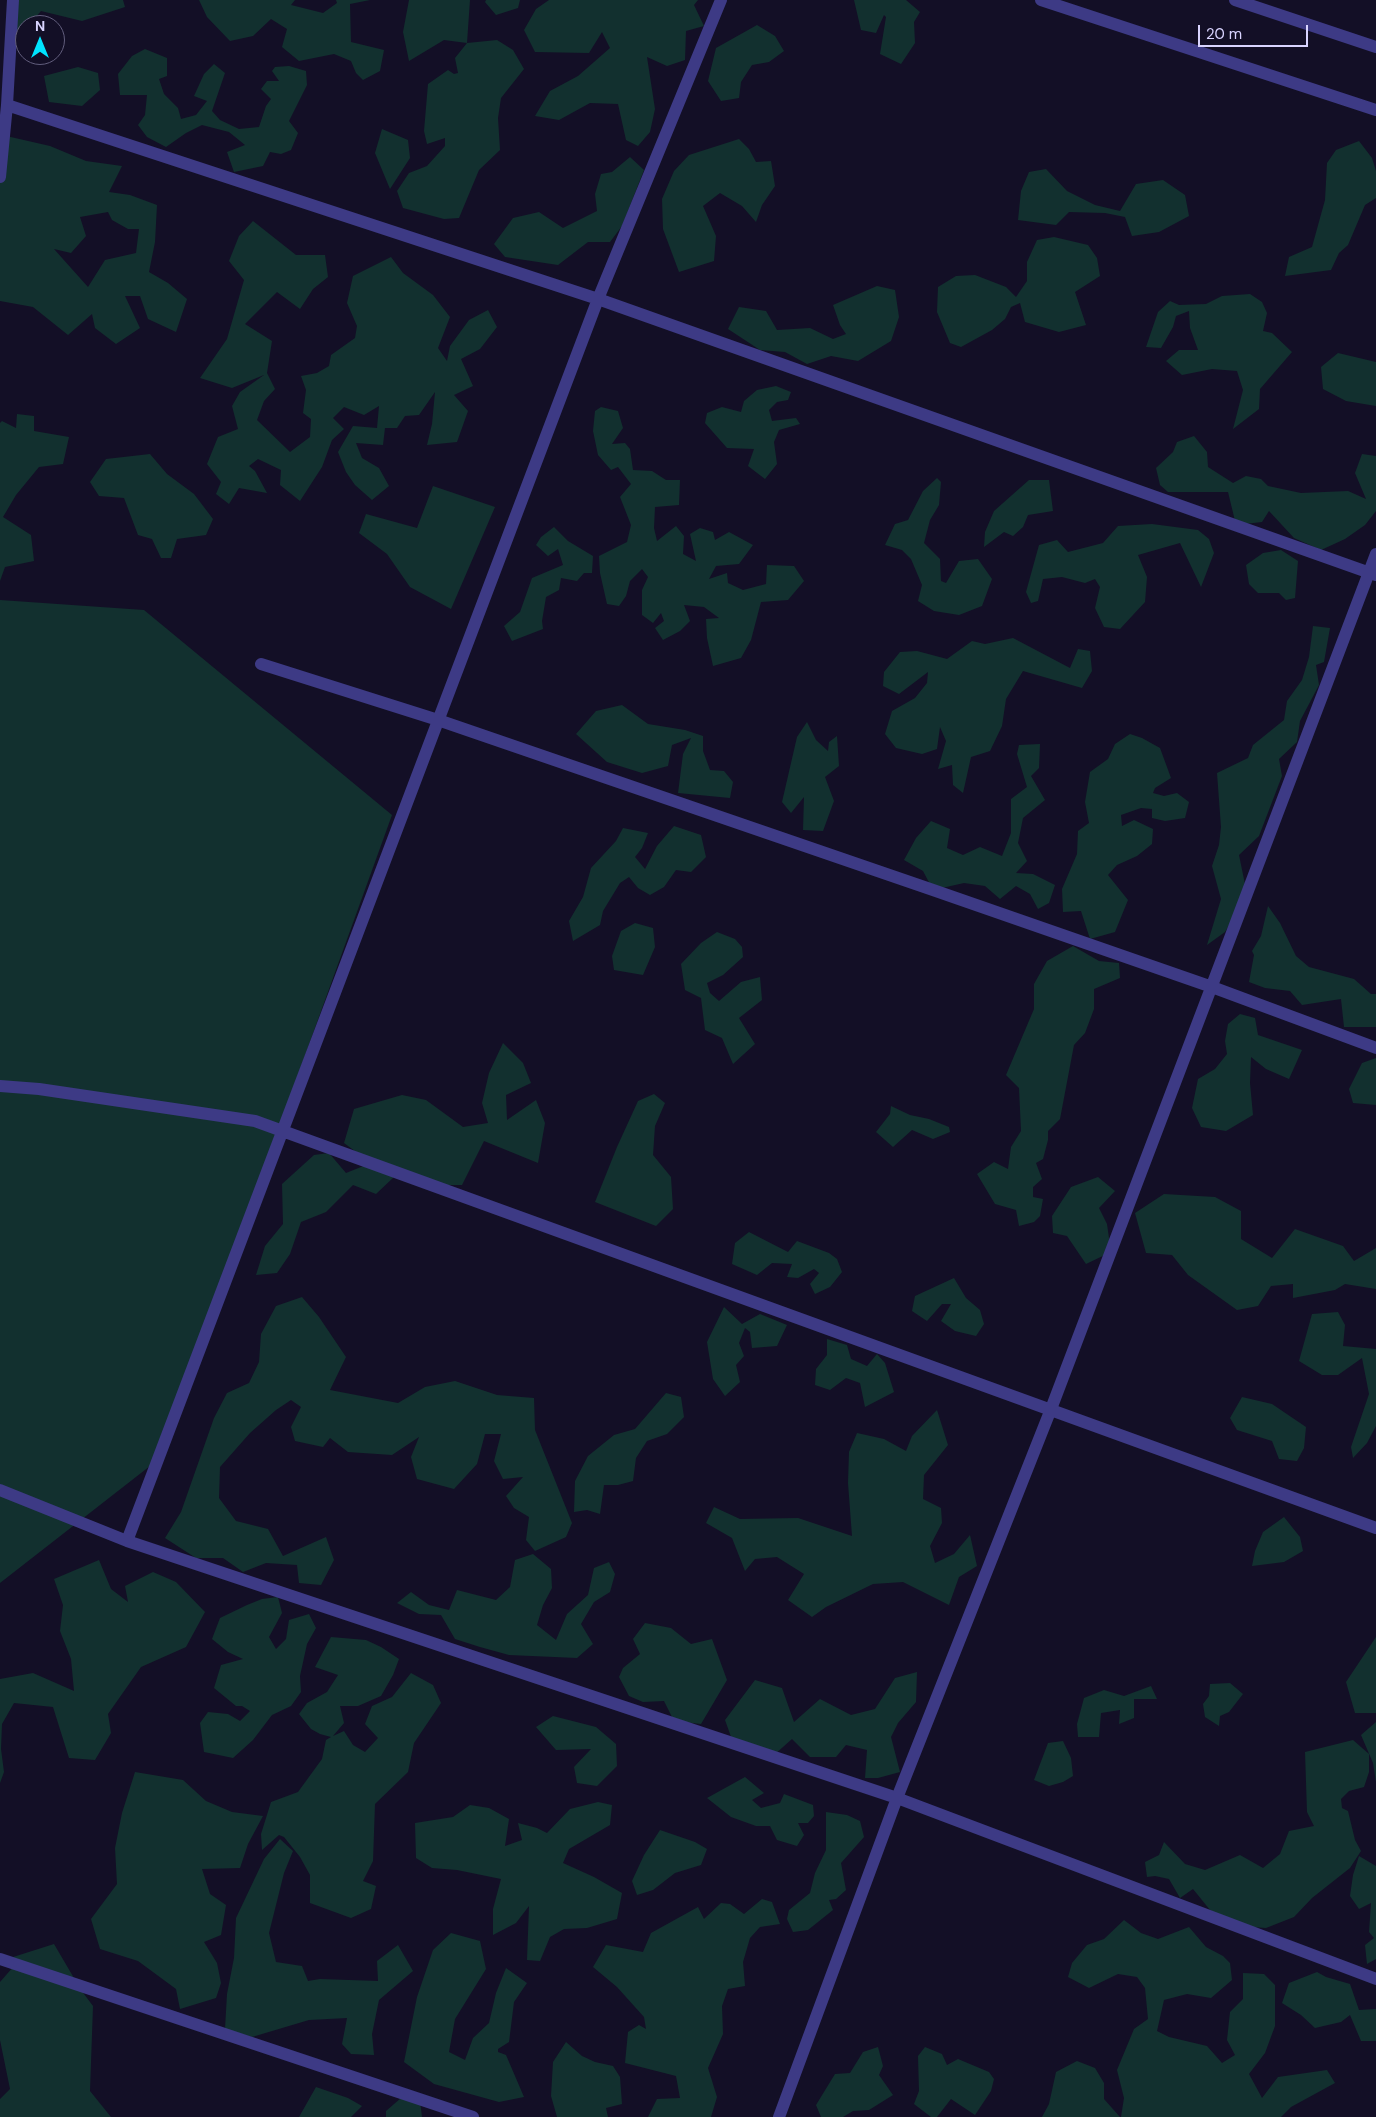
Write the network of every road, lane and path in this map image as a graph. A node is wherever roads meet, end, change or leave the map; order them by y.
1 (13, 0) edge
2 (721, 0) edge
3 (1041, 0) edge
4 (1236, 0) edge
5 (1376, 47) edge
6 (8, 106) junction
7 (1376, 110) edge
8 (0, 177) edge
9 (598, 299) junction
10 (1376, 554) edge
11 (1373, 573) edge
12 (261, 664) dead end
13 (438, 720) junction
14 (1212, 987) junction
15 (1376, 1048) edge
16 (0, 1086) edge
17 (283, 1131) junction
18 (1051, 1409) junction
19 (0, 1490) edge
20 (1376, 1528) edge
21 (127, 1541) junction
22 (897, 1798) junction
23 (0, 1959) edge
24 (1376, 1979) edge
25 (473, 2117) edge
26 (780, 2117) edge

1 - 6 street
2 - 9 street
3 - 7 street
4 - 5 street
6 - 8 street
6 - 9 street
9 - 11 street
9 - 13 street
10 - 11 street
11 - 14 street
12 - 13 street
13 - 14 street
13 - 17 street
14 - 15 street
14 - 18 street
16 - 17 street
17 - 18 street
17 - 21 street
18 - 20 street
18 - 22 street
19 - 21 street
21 - 22 street
22 - 24 street
22 - 26 street
23 - 25 street

